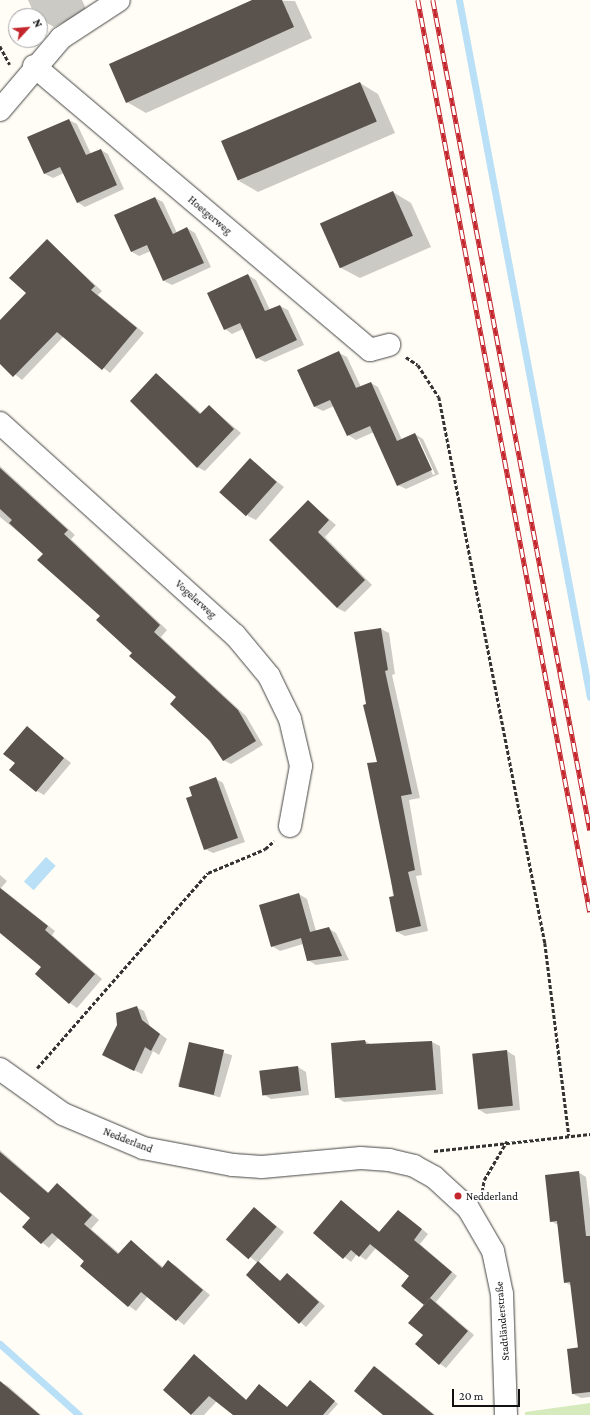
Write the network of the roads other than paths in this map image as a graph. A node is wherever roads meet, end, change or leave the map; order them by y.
1 (119, 0) edge
2 (34, 66) junction
3 (0, 110) edge
4 (389, 345) road end
5 (0, 423) edge
6 (290, 826) road end
7 (0, 1069) edge
8 (414, 1166) joint
9 (506, 1415) edge

1 - 2 street
2 - 3 street
2 - 4 street, Hoetgerweg
5 - 6 street, Vogelerweg
7 - 8 street, Nedderland
8 - 9 street, Stadtländerstraße

